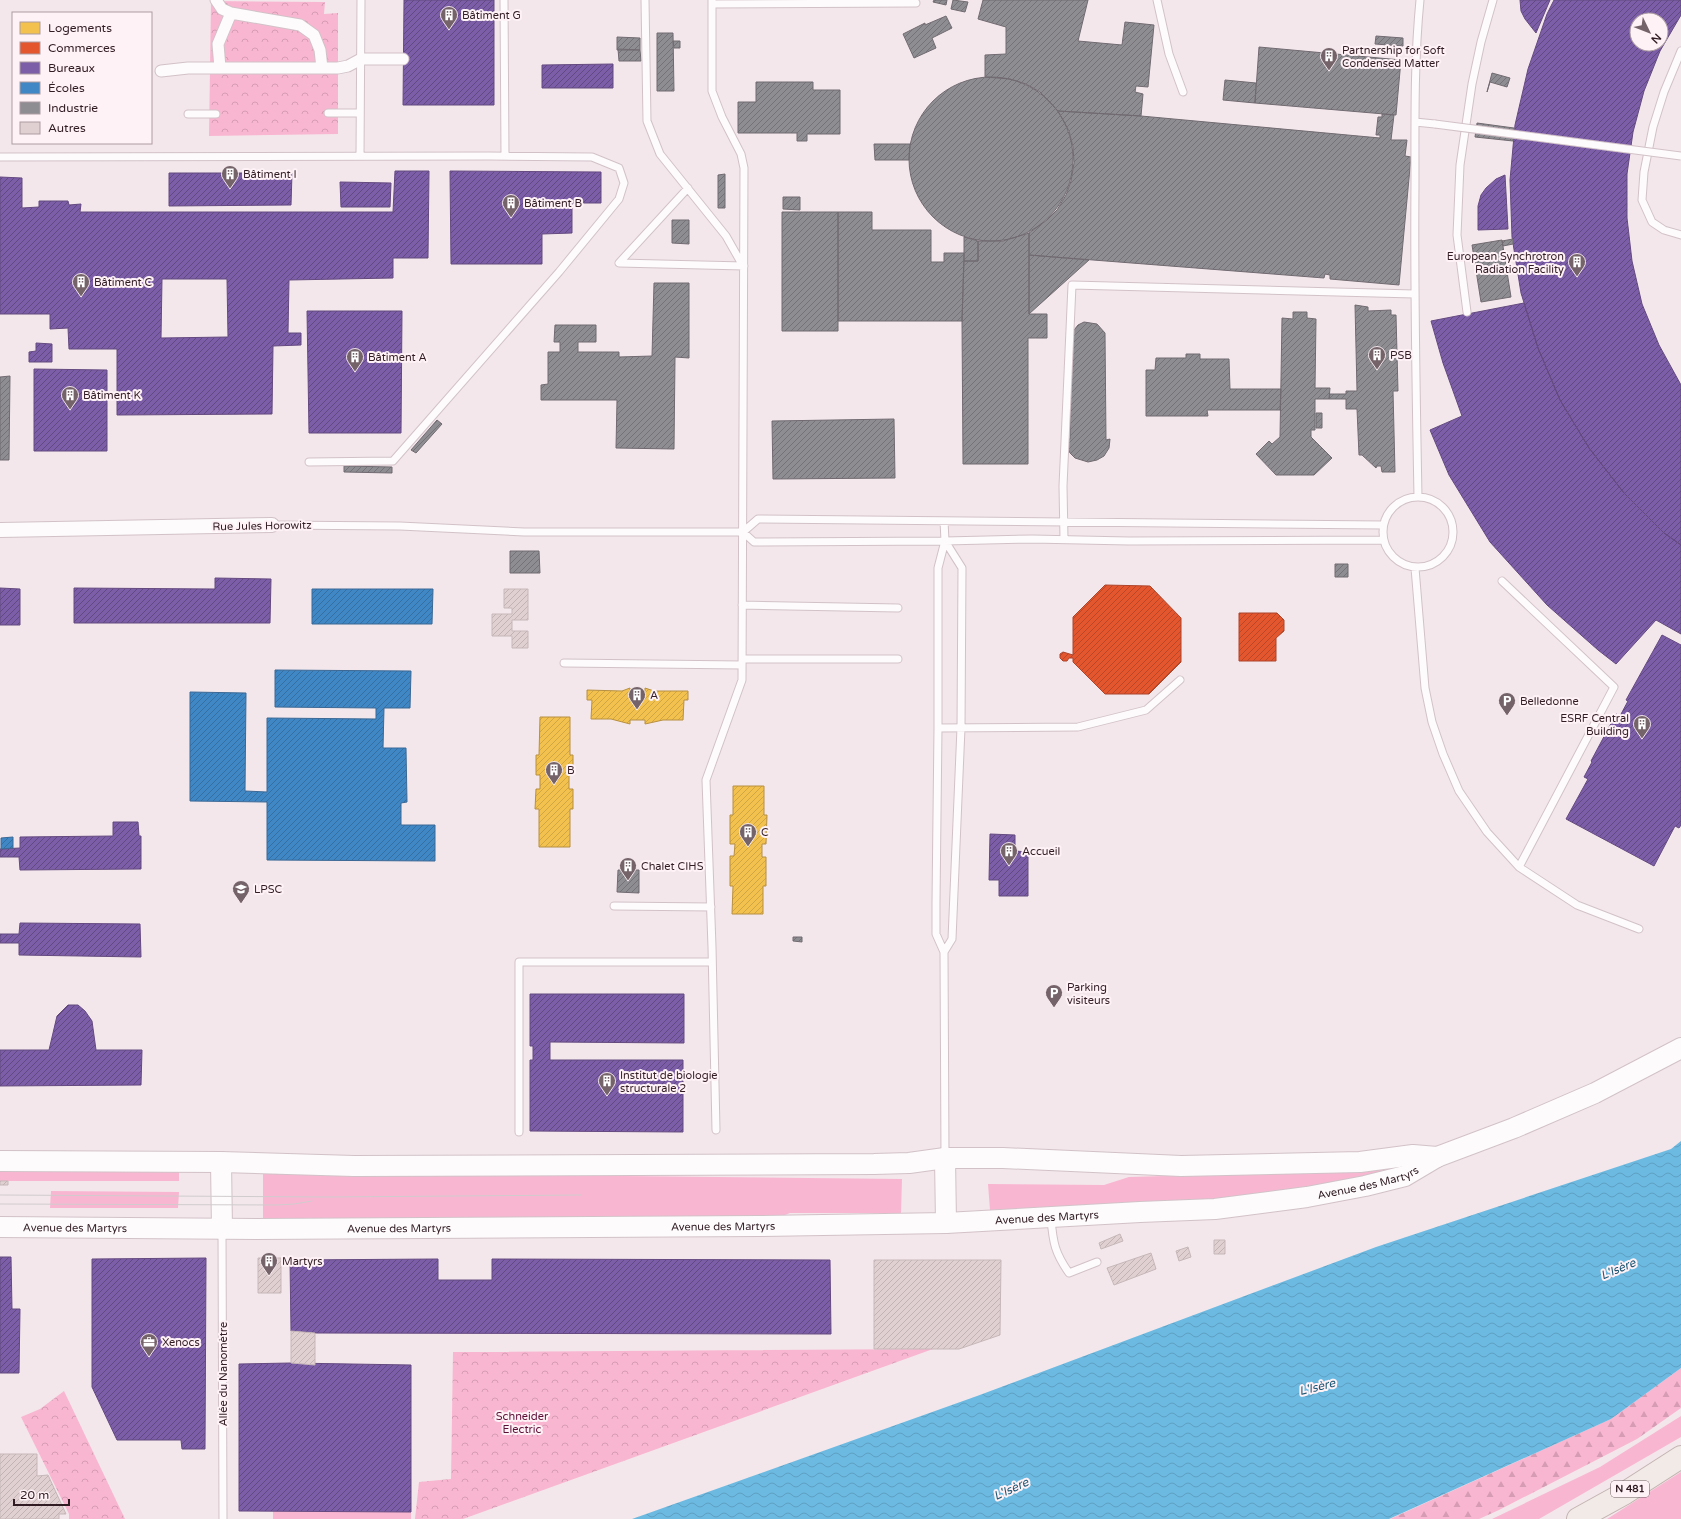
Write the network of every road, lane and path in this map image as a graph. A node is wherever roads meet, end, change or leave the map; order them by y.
1 (216, 0) edge
2 (361, 0) edge
3 (504, 0) edge
4 (645, 0) edge
5 (1157, 0) edge
6 (1420, 0) edge
7 (1493, 0) edge
8 (712, 2) edge
9 (916, 3) dead end
10 (231, 13) junction
11 (1681, 50) edge
12 (361, 59) junction
13 (403, 59) dead end
14 (220, 68) junction
15 (322, 68) junction
16 (161, 70) dead end
17 (1183, 92) dead end
18 (328, 113) dead end
19 (360, 113) junction
20 (188, 114) dead end
21 (216, 114) dead end
22 (1415, 122) junction
23 (360, 156) junction
24 (505, 156) junction
25 (1681, 156) edge
26 (0, 157) edge
27 (688, 188) junction
28 (1681, 234) edge
29 (744, 266) junction
30 (1414, 294) junction
31 (1467, 312) dead end
32 (308, 462) dead end
33 (1418, 497) junction
34 (944, 521) junction
35 (1064, 522) junction
36 (272, 525) joint
37 (1383, 525) junction
38 (0, 530) edge
39 (743, 532) junction
40 (1064, 539) junction
41 (1383, 540) junction
42 (944, 541) junction
43 (1415, 568) junction
44 (1502, 581) dead end
45 (742, 605) junction
46 (898, 608) dead end
47 (898, 659) dead end
48 (742, 662) junction
49 (564, 664) dead end
50 (1180, 680) dead end
51 (938, 728) junction
52 (961, 728) junction
53 (1519, 867) junction
54 (614, 906) dead end
55 (711, 907) junction
56 (1639, 929) dead end
57 (944, 952) junction
58 (712, 962) junction
59 (1681, 1048) edge
60 (716, 1130) dead end
61 (519, 1132) dead end
62 (1437, 1157) junction
63 (945, 1158) junction
64 (0, 1162) edge
65 (220, 1162) junction
66 (1050, 1217) junction
67 (946, 1222) junction
68 (0, 1227) edge
69 (222, 1228) junction
70 (1097, 1262) dead end
71 (1681, 1457) edge
72 (223, 1519) edge
73 (1578, 1519) edge

1 - 10 street
2 - 12 lane
3 - 24 lane
4 - 27 lane
5 - 17 lane
6 - 22 lane
7 - 31 lane
8 - 9 lane
8 - 29 lane
10 - 14 street
10 - 15 street
11 - 28 lane
12 - 13 street
12 - 15 street
12 - 19 lane
14 - 15 street
14 - 16 street
18 - 19 lane
19 - 23 lane
20 - 21 lane
22 - 25 lane, bridge
22 - 30 lane
23 - 24 lane
23 - 26 lane
24 - 32 lane
27 - 29 lane
27 - 29 lane
29 - 39 lane
30 - 33 lane
30 - 35 lane
33 - 37 lane
33 - 43 lane
34 - 35 lane
34 - 39 lane
34 - 42 lane
35 - 37 lane
35 - 40 lane
36 - 38 street, Rue Jules Horowitz
36 - 39 lane, Rue Jules Horowitz
37 - 41 lane
39 - 42 lane
39 - 45 lane
40 - 41 lane
40 - 42 lane
41 - 43 lane
42 - 51 lane
42 - 52 lane
43 - 53 lane
44 - 53 lane
45 - 46 lane
45 - 48 lane
47 - 48 lane
48 - 49 lane
48 - 55 lane
50 - 52 lane
51 - 52 lane
51 - 57 lane
52 - 57 lane
53 - 56 lane
54 - 55 lane
55 - 58 lane
57 - 63 lane
58 - 60 lane
58 - 61 lane
59 - 62 main road, Avenue des Martyrs
62 - 63 main road, Avenue des Martyrs
62 - 66 main road, Avenue des Martyrs
63 - 65 main road, Avenue des Martyrs
63 - 67 main road
64 - 65 main road, Avenue des Martyrs
65 - 69 main road
66 - 67 main road, Avenue des Martyrs
66 - 70 lane
67 - 69 main road, Avenue des Martyrs
68 - 69 main road, Avenue des Martyrs
69 - 72 lane, Allée du Nanomètre
71 - 73 highway, N 481

